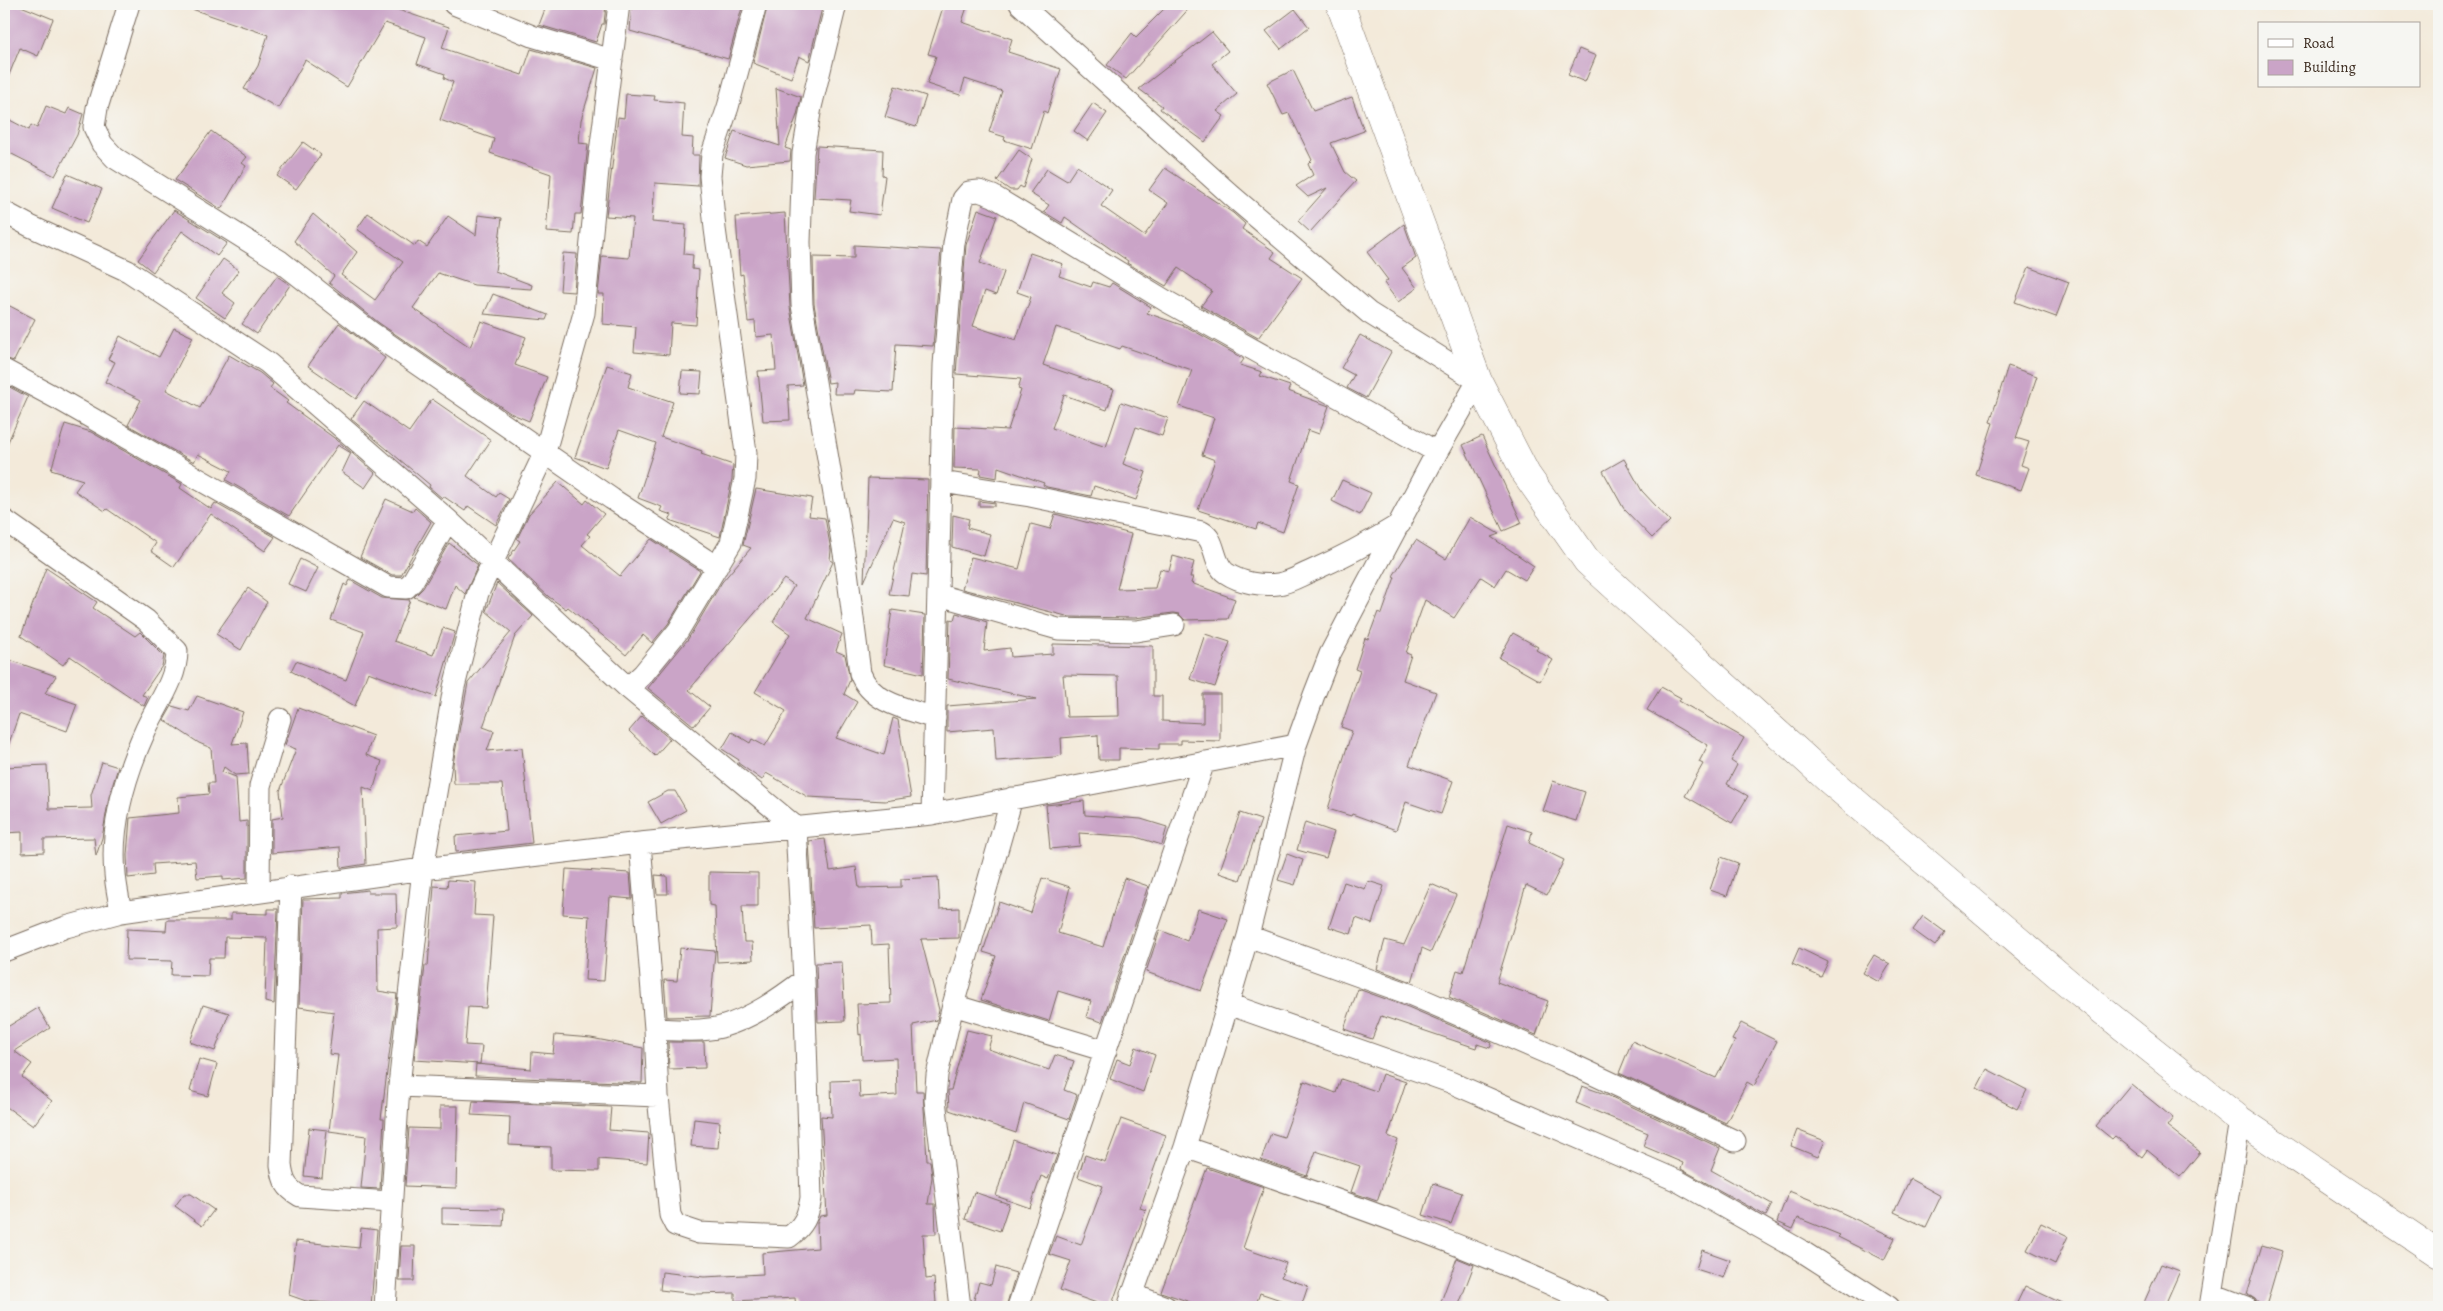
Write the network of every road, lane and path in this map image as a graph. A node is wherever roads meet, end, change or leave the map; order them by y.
1 (130, 4) edge
2 (454, 4) edge
3 (619, 4) edge
4 (756, 4) edge
5 (836, 4) edge
6 (1020, 4) edge
7 (1340, 4) edge
8 (612, 60) junction
9 (4, 212) edge
10 (4, 370) edge
11 (1478, 382) junction
12 (544, 452) junction
13 (1437, 452) junction
14 (942, 482) junction
15 (4, 520) edge
16 (448, 520) junction
17 (1400, 523) junction
18 (492, 562) junction
19 (717, 567) junction
20 (939, 596) junction
21 (1174, 625) dead end
22 (628, 688) junction
23 (935, 718) junction
24 (280, 719) dead end
25 (1296, 745) junction
26 (1204, 762) junction
27 (1012, 798) junction
28 (932, 814) junction
29 (796, 827) junction
30 (640, 843) junction
31 (422, 869) junction
32 (291, 886) junction
33 (259, 891) junction
34 (121, 912) junction
35 (1248, 936) junction
36 (4, 951) edge
37 (804, 980) junction
38 (1228, 1004) junction
39 (953, 1005) junction
40 (655, 1030) junction
41 (1106, 1051) junction
42 (399, 1086) junction
43 (658, 1096) junction
44 (2240, 1120) junction
45 (1736, 1141) dead end
46 (1184, 1147) junction
47 (390, 1202) junction
48 (2439, 1254) edge
49 (1130, 1301) edge
50 (2211, 1301) edge
51 (385, 1307) edge
52 (960, 1307) edge
53 (1018, 1307) edge
54 (1166, 1307) edge
55 (1600, 1307) edge
56 (1889, 1307) edge
57 (2246, 1307) edge

1 - 12 street
2 - 8 street
3 - 8 street
4 - 19 street
5 - 23 street
6 - 11 street
7 - 11 street
8 - 12 street
9 - 16 street
10 - 16 street
11 - 13 street
11 - 44 street
12 - 18 street
12 - 19 street
13 - 14 street
13 - 17 street
14 - 17 street
14 - 20 street
15 - 34 street
16 - 18 street
17 - 25 street
18 - 22 street
18 - 31 street
19 - 22 street
20 - 21 street
20 - 23 street
22 - 29 street
23 - 28 street
24 - 33 street
25 - 26 street
25 - 35 street
26 - 27 street
26 - 41 street
27 - 28 street
27 - 39 street
28 - 29 street
29 - 30 street
29 - 37 street
30 - 31 street
30 - 40 street
31 - 32 street
31 - 42 street
32 - 33 street
32 - 47 street
33 - 34 street
34 - 36 street
35 - 38 street
35 - 45 street
37 - 40 street
37 - 43 street
38 - 46 street
38 - 56 street
39 - 41 street
39 - 52 street
40 - 43 street
41 - 53 street
42 - 43 street
42 - 47 street
44 - 48 street
44 - 50 street
46 - 49 street
46 - 55 street
47 - 51 street
49 - 54 street
50 - 57 street

